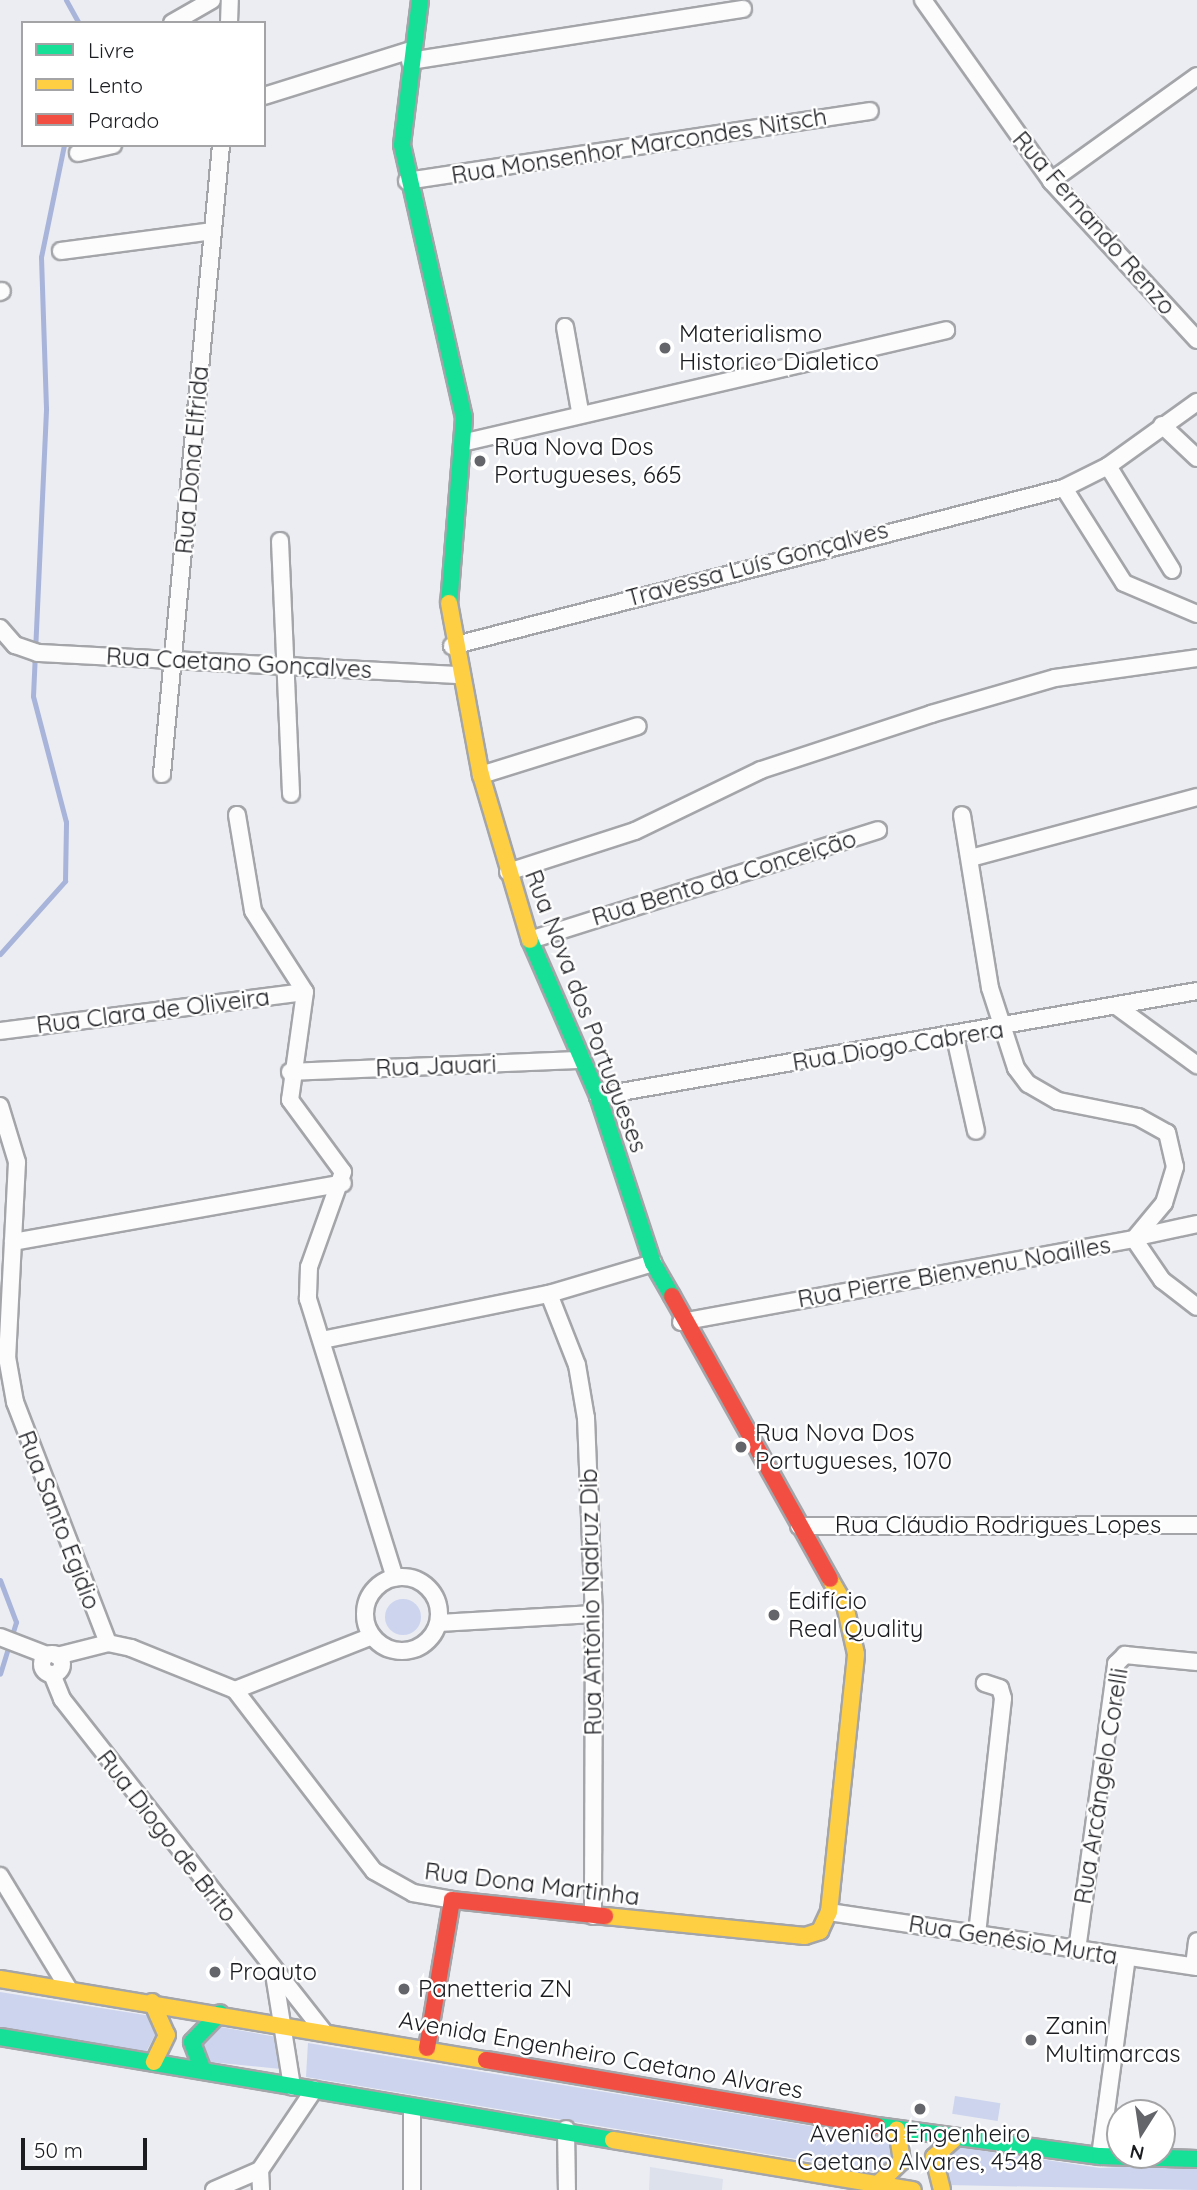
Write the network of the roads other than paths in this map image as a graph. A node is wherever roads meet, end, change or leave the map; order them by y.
1 (212, 0) edge
2 (230, 0) edge
3 (420, 0) edge
4 (923, 0) edge
5 (743, 9) dead end
6 (175, 21) edge
7 (229, 21) edge
8 (411, 56) junction
9 (1197, 76) edge
10 (266, 95) edge
11 (870, 111) dead end
12 (104, 147) edge
13 (221, 147) edge
14 (78, 153) dead end
15 (407, 181) junction
16 (1051, 181) junction
17 (213, 232) junction
18 (61, 251) dead end
19 (565, 327) dead end
20 (946, 330) dead end
21 (1197, 340) edge
22 (1197, 402) edge
23 (580, 411) junction
24 (1162, 425) junction
25 (466, 442) junction
26 (1197, 458) edge
27 (1108, 466) junction
28 (1064, 488) junction
29 (281, 541) dead end
30 (1172, 570) dead end
31 (1197, 614) edge
32 (0, 628) edge
33 (452, 646) junction
34 (1197, 658) edge
35 (174, 659) junction
36 (281, 663) junction
37 (458, 675) junction
38 (638, 726) dead end
39 (162, 774) dead end
40 (481, 775) junction
41 (291, 794) dead end
42 (1197, 797) edge
43 (237, 815) dead end
44 (962, 815) dead end
45 (878, 830) dead end
46 (971, 858) junction
47 (508, 872) junction
48 (530, 940) junction
49 (1197, 991) edge
50 (305, 992) junction
51 (1119, 1008) junction
52 (1001, 1029) junction
53 (0, 1031) edge
54 (955, 1037) junction
55 (582, 1059) junction
56 (1197, 1065) edge
57 (290, 1072) junction
58 (598, 1096) junction
59 (0, 1106) edge
60 (976, 1131) dead end
61 (343, 1183) junction
62 (1197, 1224) edge
63 (1138, 1237) junction
64 (13, 1242) junction
65 (653, 1263) junction
66 (549, 1294) junction
67 (1197, 1307) edge
68 (681, 1322) junction
69 (322, 1340) junction
70 (1197, 1525) edge
71 (799, 1526) junction
72 (395, 1578) junction
73 (594, 1614) junction
74 (439, 1623) junction
75 (372, 1636) junction
76 (5, 1639) edge
77 (108, 1643) junction
78 (1197, 1662) edge
79 (53, 1664) junction
80 (985, 1683) dead end
81 (235, 1690) junction
82 (0, 1876) edge
83 (452, 1900) junction
84 (830, 1912) junction
85 (593, 1916) junction
86 (977, 1934) junction
87 (1197, 1941) edge
88 (1077, 1950) junction
89 (1127, 1957) junction
90 (1195, 1966) edge
91 (274, 1972) junction
92 (0, 1979) edge
93 (68, 1988) junction
94 (152, 2002) junction
95 (220, 2013) junction
96 (281, 2023) junction
97 (323, 2031) junction
98 (0, 2037) edge
99 (427, 2048) junction
100 (154, 2062) junction
101 (203, 2071) junction
102 (292, 2087) junction
103 (314, 2091) junction
104 (412, 2108) junction
105 (566, 2129) junction
106 (897, 2129) junction
107 (954, 2139) junction
108 (1100, 2156) junction
109 (1197, 2159) edge
110 (260, 2170) junction
111 (878, 2184) junction
112 (215, 2190) edge
113 (261, 2190) edge
114 (412, 2190) edge
115 (567, 2190) edge
116 (913, 2190) edge
117 (942, 2190) edge

1 - 6 street
2 - 7 street
3 - 8 street, Rua Nova dos Portugueses
4 - 16 street, Rua Fernando Renzo
5 - 8 street
8 - 10 street
8 - 15 street, Rua Nova dos Portugueses
9 - 16 street
11 - 15 street, Rua Monsenhor Marcondes Nitsch
12 - 14 street
13 - 17 street, Rua Dona Elfrida
15 - 25 street, Rua Nova dos Portugueses
16 - 21 street, Rua Fernando Renzo
17 - 18 street
17 - 35 street, Rua Dona Elfrida
19 - 23 street
20 - 23 street
22 - 24 street, Travessa Luís Gonçalves
23 - 25 street
24 - 26 street
24 - 27 street, Travessa Luís Gonçalves
25 - 33 street, Rua Nova dos Portugueses
27 - 28 street, Travessa Luís Gonçalves
27 - 30 street
28 - 31 street
28 - 33 street, Travessa Luís Gonçalves
29 - 36 street
32 - 35 street, Rua Caetano Gonçalves
33 - 37 street, Rua Nova dos Portugueses
34 - 47 street
35 - 36 street, Rua Caetano Gonçalves
35 - 39 street, Rua Dona Elfrida
36 - 37 street, Rua Caetano Gonçalves
36 - 41 street
37 - 40 street, Rua Nova dos Portugueses
38 - 40 street
40 - 47 street, Rua Nova dos Portugueses
42 - 46 street
43 - 50 street
44 - 46 street
45 - 48 street, Rua Bento da Conceição
46 - 52 street
47 - 48 street, Rua Nova dos Portugueses
48 - 55 street, Rua Nova dos Portugueses
49 - 51 street, Rua Diogo Cabrera
50 - 53 street, Rua Clara de Oliveira
50 - 57 street
51 - 52 street, Rua Diogo Cabrera
51 - 56 street
52 - 54 street, Rua Diogo Cabrera
52 - 63 street
54 - 58 street, Rua Diogo Cabrera
54 - 60 street
55 - 57 street, Rua Jauari
55 - 58 street, Rua Nova dos Portugueses
57 - 61 street
58 - 65 street, Rua Nova dos Portugueses
59 - 64 street, Rua Santo Egidio
61 - 64 street
61 - 69 street
62 - 63 street
63 - 67 street, Rua Pierre Bienvenu Noailles
63 - 68 street, Rua Pierre Bienvenu Noailles
64 - 77 street, Rua Santo Egidio
65 - 66 street
65 - 68 street, Rua Nova dos Portugueses
66 - 69 street
66 - 73 street, Rua Antônio Nadruz Dib
68 - 71 street, Rua Nova dos Portugueses
69 - 72 street
70 - 71 street, Rua Cláudio Rodrigues Lopes
71 - 84 street, Rua Nova dos Portugueses
72 - 74 street
72 - 75 street
73 - 74 street
73 - 85 street, Rua Antônio Nadruz Dib
74 - 75 street
75 - 81 street
76 - 79 street
77 - 79 street
77 - 81 street, Rua Dona Martinha
78 - 88 street, Rua Arcângelo Corelli
79 - 91 street, Rua Diogo de Brito
80 - 86 street
81 - 83 street, Rua Dona Martinha
82 - 93 street
83 - 85 street, Rua Dona Martinha
83 - 99 street
84 - 85 street, Rua Dona Martinha
84 - 86 street, Rua Genésio Murta
86 - 88 street, Rua Genésio Murta
87 - 90 street
88 - 89 street, Rua Genésio Murta
89 - 90 street, Rua Genésio Murta
89 - 108 street
91 - 96 street
91 - 97 street, Rua Diogo de Brito
92 - 93 street, Avenida Engenheiro Caetano Alvares
93 - 94 street, Avenida Engenheiro Caetano Alvares
94 - 95 street, Avenida Engenheiro Caetano Alvares
94 - 100 street
95 - 96 street, Avenida Engenheiro Caetano Alvares
95 - 101 street
96 - 97 street, Avenida Engenheiro Caetano Alvares
96 - 102 street
97 - 99 street, Avenida Engenheiro Caetano Alvares
98 - 100 street
99 - 106 street, Avenida Engenheiro Caetano Alvares
100 - 101 street
101 - 102 street
102 - 103 street
103 - 104 street
103 - 110 street
104 - 105 street
104 - 114 street
105 - 111 street
105 - 115 street
106 - 107 street, Avenida Engenheiro Caetano Alvares
106 - 111 street
107 - 108 street, Avenida Engenheiro Caetano Alvares
107 - 117 street
108 - 109 street, Avenida Engenheiro Caetano Alvares
110 - 112 street
110 - 113 street
111 - 116 street

